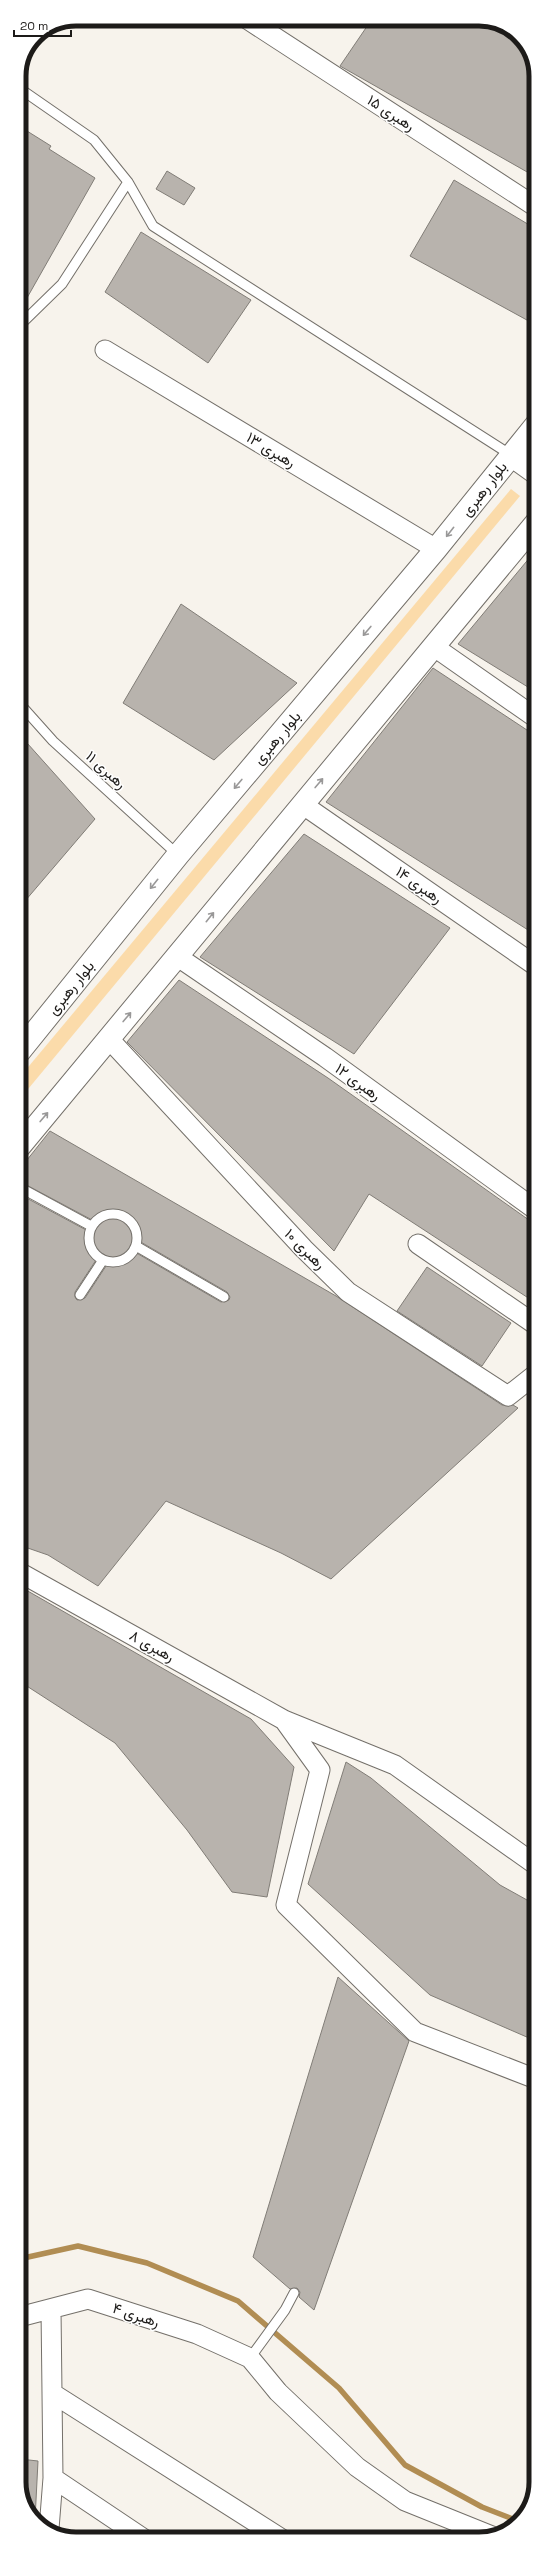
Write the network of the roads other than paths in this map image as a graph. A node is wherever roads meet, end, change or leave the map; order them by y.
1 (258, 26) edge
2 (26, 93) edge
3 (128, 182) junction
4 (529, 201) edge
5 (26, 319) edge
6 (105, 350) dead end
7 (529, 433) edge
8 (511, 455) junction
9 (529, 468) edge
10 (529, 531) edge
11 (436, 549) junction
12 (433, 646) junction
13 (26, 711) edge
14 (529, 713) edge
15 (302, 804) junction
16 (178, 855) junction
17 (178, 957) junction
18 (529, 961) edge
19 (108, 1039) junction
20 (26, 1043) edge
21 (26, 1139) edge
22 (26, 1190) edge
23 (529, 1205) edge
24 (91, 1226) junction
25 (418, 1244) dead end
26 (136, 1246) junction
27 (103, 1260) junction
28 (80, 1295) dead end
29 (224, 1297) dead end
30 (529, 1321) edge
31 (529, 1380) edge
32 (26, 1576) edge
33 (284, 1720) junction
34 (529, 1860) edge
35 (529, 2075) edge
36 (294, 2293) dead end
37 (51, 2309) junction
38 (26, 2315) edge
39 (250, 2358) junction
40 (52, 2393) junction
41 (53, 2478) junction
42 (49, 2525) edge
43 (135, 2532) edge
44 (272, 2532) edge
45 (482, 2532) edge

1 - 4 street, رهبری ۱۵
2 - 3 lane
3 - 5 lane
3 - 8 lane
6 - 11 street, رهبری ۱۳
7 - 8 main road, بلوار رهبری
8 - 9 main road
8 -> 11 main road, بلوار رهبری
10 - 12 main road
11 -> 16 main road, بلوار رهبری
12 - 14 street
15 -> 12 main road
13 - 16 lane, رهبری ۱۱
17 -> 15 main road
15 - 18 street, رهبری ۱۴
16 -> 20 main road, بلوار رهبری
19 -> 17 main road
17 - 23 street, رهبری ۱۲
21 -> 19 main road
19 - 31 street, رهبری ۱۰
22 - 24 lane
24 - 26 lane
24 - 27 lane
25 - 30 street
26 - 27 lane
26 - 29 lane
27 - 28 lane
32 - 33 street, رهبری ۸
33 - 34 street, رهبری ۸
33 - 35 street
36 - 39 lane
37 - 38 street, رهبری ۴
37 - 39 street, رهبری ۴
37 - 40 street
39 - 45 street
40 - 41 street
40 - 44 street
41 - 42 street
41 - 43 street

